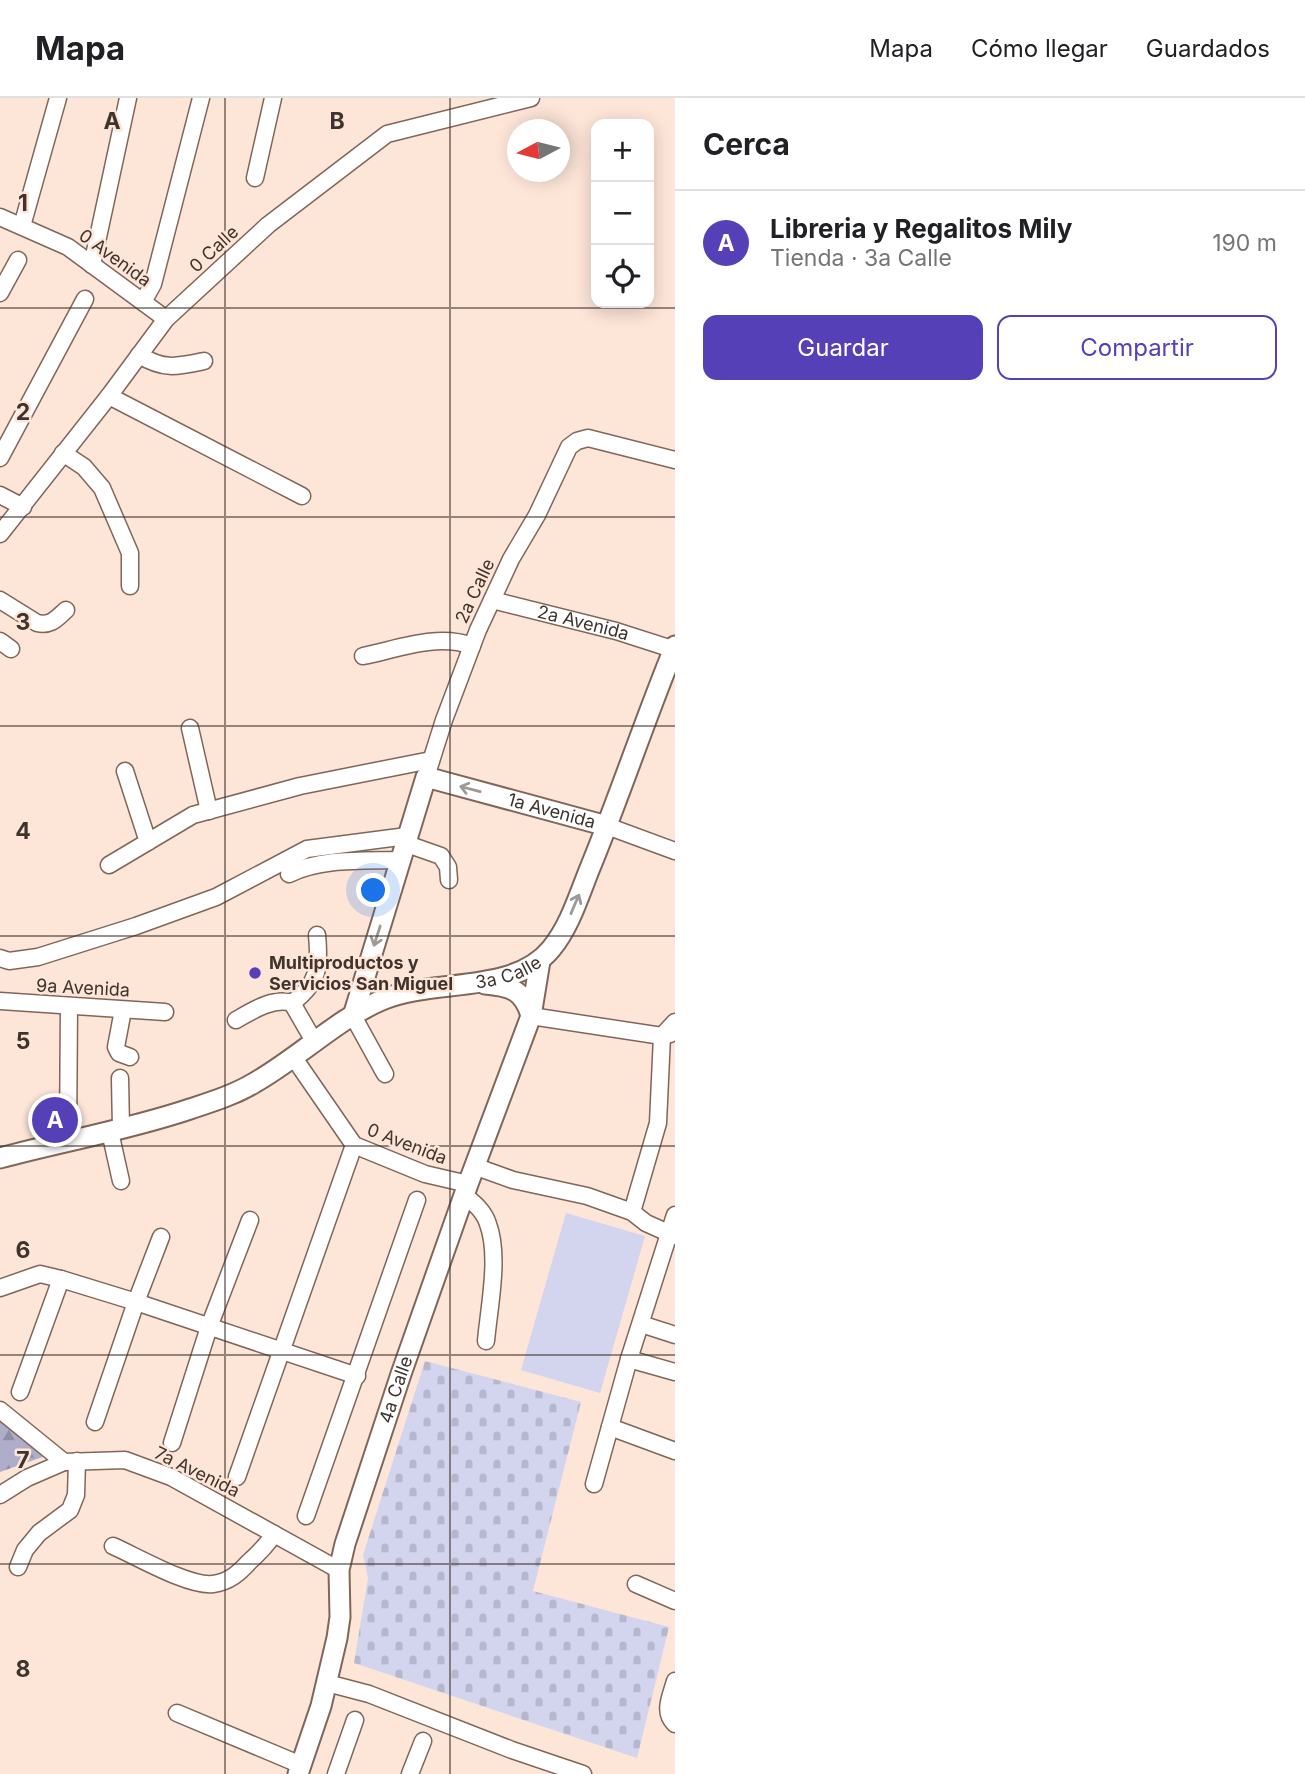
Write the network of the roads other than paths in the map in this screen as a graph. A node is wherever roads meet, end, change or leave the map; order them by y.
1 (58, 98) edge
2 (128, 98) edge
3 (201, 98) edge
4 (276, 98) edge
5 (531, 98) edge
6 (255, 178) dead end
7 (0, 217) edge
8 (23, 226) junction
9 (18, 260) dead end
10 (92, 265) junction
11 (0, 293) edge
12 (85, 299) dead end
13 (143, 302) junction
14 (166, 319) junction
15 (139, 355) junction
16 (204, 361) dead end
17 (109, 396) junction
18 (63, 453) junction
19 (0, 458) edge
20 (675, 460) edge
21 (0, 495) edge
22 (302, 496) dead end
23 (23, 508) junction
24 (0, 534) edge
25 (130, 586) dead end
26 (0, 600) edge
27 (492, 600) junction
28 (65, 610) dead end
29 (472, 646) junction
30 (675, 648) edge
31 (363, 656) dead end
32 (190, 728) dead end
33 (429, 769) junction
34 (125, 771) dead end
35 (209, 811) junction
36 (607, 826) junction
37 (148, 842) junction
38 (404, 846) junction
39 (675, 851) edge
40 (109, 865) dead end
41 (289, 874) dead end
42 (449, 880) dead end
43 (317, 935) dead end
44 (0, 958) edge
45 (540, 961) junction
46 (477, 984) junction
47 (0, 1001) edge
48 (292, 1003) junction
49 (69, 1006) junction
50 (123, 1010) junction
51 (165, 1012) dead end
52 (354, 1016) junction
53 (531, 1016) junction
54 (236, 1020) dead end
55 (675, 1022) edge
56 (668, 1035) edge
57 (315, 1043) junction
58 (130, 1057) dead end
59 (293, 1058) junction
60 (385, 1074) dead end
61 (120, 1078) dead end
62 (116, 1130) junction
63 (68, 1141) junction
64 (354, 1145) junction
65 (0, 1158) edge
66 (121, 1181) dead end
67 (469, 1182) junction
68 (417, 1200) dead end
69 (632, 1212) junction
70 (675, 1214) edge
71 (250, 1220) dead end
72 (672, 1235) edge
73 (161, 1237) dead end
74 (61, 1279) junction
75 (0, 1288) edge
76 (136, 1301) junction
77 (641, 1324) junction
78 (209, 1327) junction
79 (675, 1335) edge
80 (486, 1340) dead end
81 (281, 1349) junction
82 (629, 1359) junction
83 (675, 1371) edge
84 (357, 1376) junction
85 (20, 1392) dead end
86 (0, 1410) edge
87 (95, 1422) dead end
88 (610, 1427) junction
89 (172, 1443) dead end
90 (675, 1451) edge
91 (70, 1461) junction
92 (237, 1477) dead end
93 (594, 1484) dead end
94 (0, 1495) edge
95 (306, 1516) dead end
96 (274, 1534) junction
97 (113, 1546) dead end
98 (18, 1567) dead end
99 (339, 1570) junction
100 (636, 1584) dead end
101 (675, 1601) edge
102 (675, 1681) edge
103 (327, 1683) junction
104 (177, 1713) dead end
105 (355, 1720) dead end
106 (675, 1724) edge
107 (423, 1741) dead end
108 (299, 1769) edge
109 (336, 1774) edge
110 (410, 1774) edge
111 (583, 1774) edge

1 - 8 street
2 - 10 street
3 - 13 street
4 - 6 street
5 - 14 street, 0 Calle
7 - 8 street, 0 Avenida
8 - 10 street, 0 Avenida
9 - 11 street
10 - 13 street, 0 Avenida
12 - 19 street
13 - 14 street, 0 Avenida
14 - 15 street, 0 Calle
15 - 16 street
15 - 17 street, 0 Calle
17 - 18 street, 0 Calle
17 - 22 street
18 - 23 street, 0 Calle
18 - 25 street
20 - 27 street, 2a Calle
21 - 23 street
23 - 24 street, 0 Calle
26 - 28 street
27 - 29 street, 2a Calle
27 - 30 street, 2a Avenida
29 - 31 street
29 - 33 street, 2a Calle
30 - 36 main road, 3a Calle
32 - 35 street
33 - 35 street
36 -> 33 main road, 1a Avenida
33 - 38 main road
34 - 37 street
35 - 37 street
36 - 39 street, 1a Avenida
45 -> 36 main road, 3a Calle
37 - 40 street
38 - 41 street
38 - 42 street
38 - 44 street
38 -> 52 main road
43 - 48 street
45 - 46 main road, 3a Calle
45 - 53 main road, 4a Calle
46 - 52 main road, 3a Calle
46 - 53 main road
47 - 49 street, 9a Avenida
48 - 54 street
48 - 57 street
49 - 50 street, 9a Avenida
49 - 63 street
50 - 51 street, 9a Avenida
50 - 58 street
52 - 57 main road, 3a Calle
52 - 60 street
53 - 56 street
53 - 67 main road, 4a Calle
55 - 56 street
56 - 69 street
57 - 59 main road, 3a Calle
59 - 62 main road, 3a Calle
59 - 64 street, 0 Avenida
61 - 62 street
62 - 63 main road, 3a Calle
62 - 66 street
63 - 65 main road, 3a Calle
64 - 67 street, 0 Avenida
64 - 81 street
67 - 69 street, 0 Avenida
67 - 80 street
67 - 99 main road, 4a Calle
68 - 84 street
69 - 72 street, 0 Avenida
70 - 72 street
71 - 78 street
72 - 77 street
73 - 76 street
74 - 75 street
74 - 76 street
74 - 85 street
76 - 78 street
76 - 87 street
77 - 79 street
77 - 82 street
78 - 81 street
78 - 89 street
81 - 84 street
81 - 92 street
82 - 83 street
82 - 88 street
84 - 95 street
86 - 91 street
88 - 90 street
88 - 93 street
91 - 94 street
91 - 96 street, 7a Avenida
91 - 98 street
96 - 97 street
96 - 99 street, 7a Avenida
99 - 103 main road, 4a Calle
100 - 101 street
102 - 106 street
103 - 108 main road, 4a Calle
103 - 111 street
104 - 108 street
105 - 109 street
107 - 110 street

